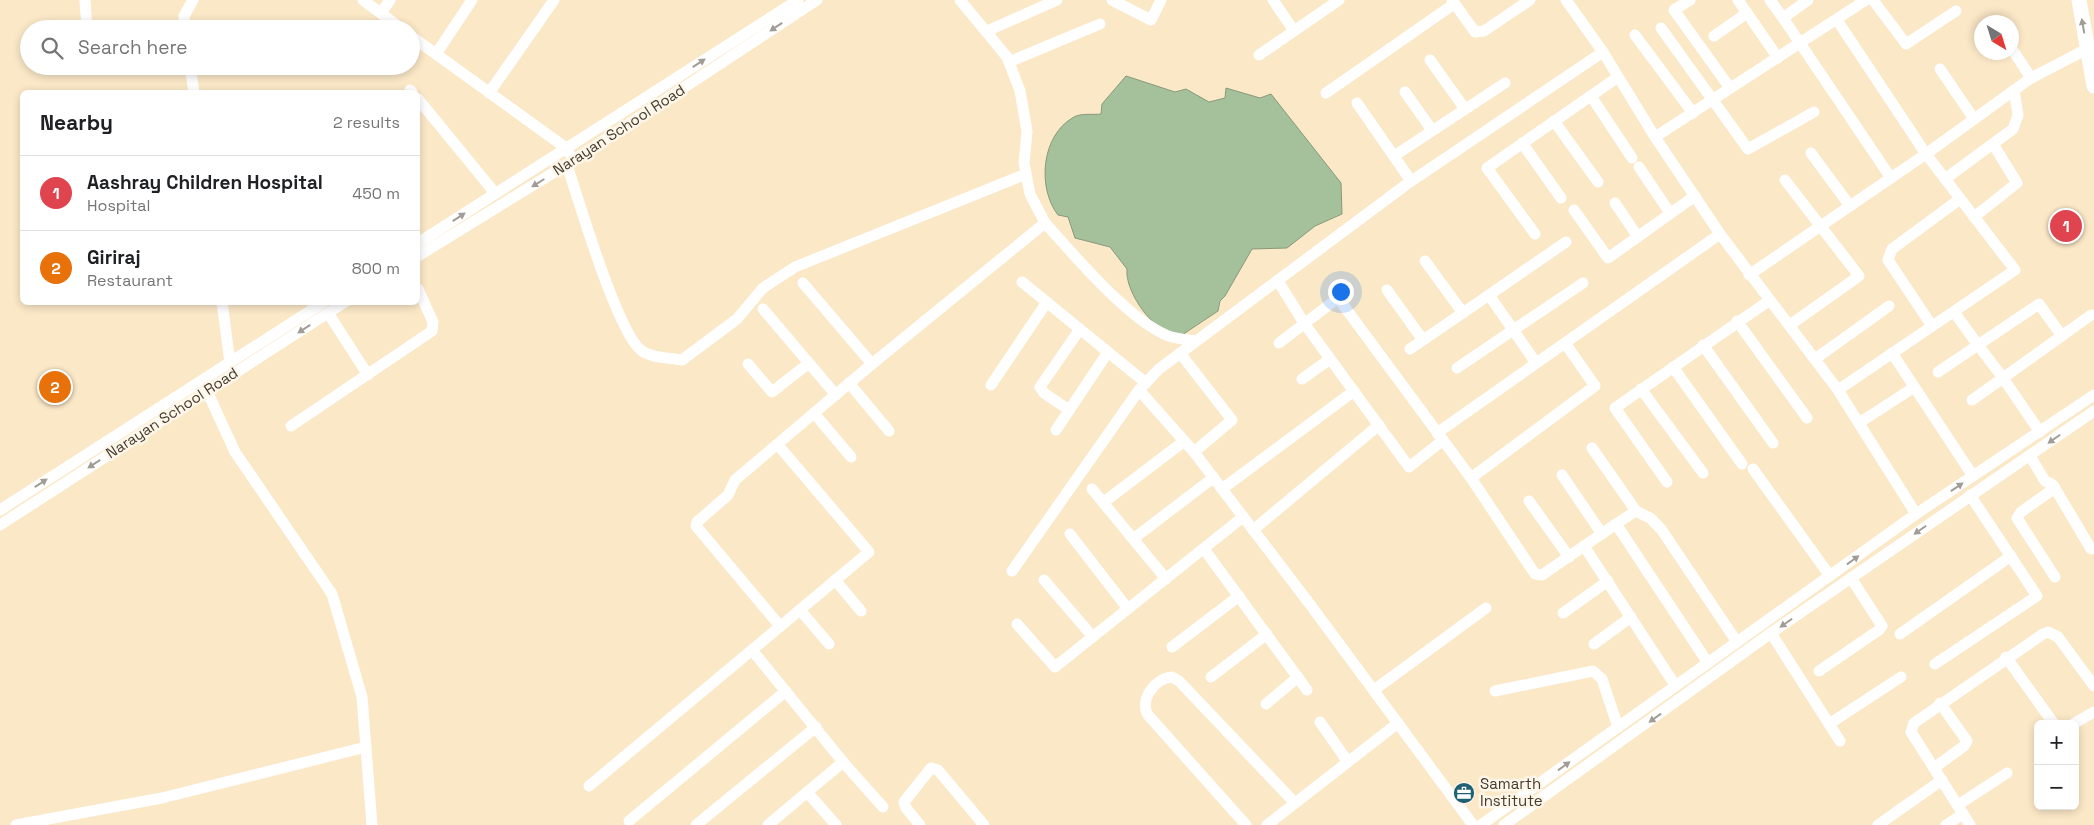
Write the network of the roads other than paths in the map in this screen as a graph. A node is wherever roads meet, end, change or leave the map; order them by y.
1 (86, 0) edge
2 (193, 0) edge
3 (363, 0) edge
4 (390, 0) edge
5 (472, 0) edge
6 (554, 0) edge
7 (798, 0) edge
8 (817, 0) edge
9 (960, 0) edge
10 (1057, 0) edge
11 (1112, 0) edge
12 (1161, 0) edge
13 (1273, 0) edge
14 (1340, 0) edge
15 (1530, 0) edge
16 (1566, 0) edge
17 (1690, 0) edge
18 (1738, 0) edge
19 (1770, 0) edge
20 (1866, 0) edge
21 (1873, 0) edge
22 (2079, 0) edge
23 (1453, 2) edge
24 (1800, 2) edge
25 (1956, 11) dead end
26 (381, 13) junction
27 (1747, 13) junction
28 (1783, 18) junction
29 (86, 20) edge
30 (184, 20) edge
31 (390, 20) edge
32 (1837, 20) junction
33 (1100, 24) dead end
34 (1661, 28) dead end
35 (987, 31) junction
36 (1294, 31) junction
37 (1635, 36) dead end
38 (1714, 36) dead end
39 (420, 42) edge
40 (1800, 44) junction
41 (2087, 49) junction
42 (1603, 52) junction
43 (436, 54) junction
44 (1259, 55) dead end
45 (1778, 58) junction
46 (1430, 60) dead end
47 (2019, 60) edge
48 (1009, 62) junction
49 (1940, 69) dead end
50 (191, 75) edge
51 (1618, 77) junction
52 (2031, 78) junction
53 (1505, 83) dead end
54 (2094, 86) edge
55 (1730, 88) junction
56 (194, 90) edge
57 (2014, 90) junction
58 (1405, 92) dead end
59 (489, 93) junction
60 (1326, 93) dead end
61 (1591, 96) junction
62 (1714, 99) junction
63 (420, 102) edge
64 (1357, 103) dead end
65 (1465, 109) junction
66 (1692, 112) junction
67 (1814, 112) dead end
68 (1974, 119) junction
69 (1554, 121) junction
70 (1432, 130) junction
71 (1655, 137) junction
72 (1522, 143) junction
73 (1993, 144) junction
74 (566, 148) junction
75 (1812, 153) dead end
76 (1926, 154) junction
77 (1394, 156) junction
78 (571, 162) junction
79 (1026, 174) junction
80 (1891, 178) junction
81 (1785, 180) dead end
82 (1945, 180) junction
83 (1411, 181) junction
84 (1598, 182) dead end
85 (495, 193) junction
86 (1695, 196) junction
87 (1561, 198) dead end
88 (1960, 199) junction
89 (1615, 203) dead end
90 (1850, 206) junction
91 (1574, 210) dead end
92 (1670, 213) junction
93 (1974, 217) junction
94 (1044, 224) junction
95 (1820, 226) junction
96 (1535, 234) dead end
97 (1720, 234) junction
98 (1638, 236) junction
99 (420, 242) edge
100 (1566, 242) dead end
101 (420, 255) edge
102 (1425, 261) dead end
103 (1749, 275) junction
104 (1278, 281) junction
105 (1022, 282) dead end
106 (803, 283) dead end
107 (1583, 283) dead end
108 (1387, 290) dead end
109 (420, 293) edge
110 (1489, 295) junction
111 (1770, 300) junction
112 (1047, 302) junction
113 (222, 305) edge
114 (1889, 306) dead end
115 (326, 308) edge
116 (763, 309) dead end
117 (1954, 312) junction
118 (1463, 313) junction
119 (2091, 315) dead end
120 (1737, 321) junction
121 (1304, 323) junction
122 (1790, 325) junction
123 (1932, 326) junction
124 (1080, 329) junction
125 (1513, 330) junction
126 (2062, 336) junction
127 (1423, 340) junction
128 (1196, 341) junction
129 (1278, 343) dead end
130 (1565, 344) junction
131 (1702, 345) junction
132 (1978, 345) junction
133 (1410, 349) dead end
134 (1108, 352) junction
135 (1180, 353) junction
136 (1892, 354) junction
137 (1330, 359) junction
138 (1815, 359) junction
139 (230, 363) junction
140 (809, 363) junction
141 (1536, 363) junction
142 (748, 364) dead end
143 (872, 364) junction
144 (1672, 366) junction
145 (1457, 368) dead end
146 (1938, 372) dead end
147 (368, 375) junction
148 (2003, 378) junction
149 (1302, 379) dead end
150 (849, 384) junction
151 (991, 385) dead end
152 (1142, 386) junction
153 (1913, 388) junction
154 (1641, 389) junction
155 (1838, 390) junction
156 (206, 391) junction
157 (1354, 391) junction
158 (836, 395) junction
159 (2094, 395) edge
160 (1972, 400) dead end
161 (1069, 410) junction
162 (2094, 411) edge
163 (814, 413) junction
164 (1807, 418) dead end
165 (1859, 423) junction
166 (1379, 425) junction
167 (292, 426) dead end
168 (1056, 430) dead end
169 (889, 431) dead end
170 (2040, 432) junction
171 (1440, 437) junction
172 (1183, 442) junction
173 (1773, 443) dead end
174 (778, 444) junction
175 (1592, 448) dead end
176 (1194, 452) junction
177 (2030, 456) junction
178 (851, 457) dead end
179 (1703, 473) dead end
180 (1562, 475) dead end
181 (1973, 476) junction
182 (1214, 478) junction
183 (1471, 478) junction
184 (1667, 482) dead end
185 (2055, 488) junction
186 (1092, 489) dead end
187 (1222, 489) junction
188 (1970, 495) junction
189 (1529, 501) dead end
190 (1104, 502) junction
191 (0, 510) edge
192 (1636, 511) junction
193 (1916, 514) junction
194 (1243, 517) junction
195 (1616, 524) junction
196 (0, 525) edge
197 (1253, 530) junction
198 (1070, 534) dead end
199 (1602, 534) junction
200 (1133, 539) junction
201 (1584, 546) junction
202 (1204, 549) junction
203 (2091, 549) dead end
204 (2011, 556) junction
205 (1569, 557) junction
206 (1012, 571) dead end
207 (1830, 576) junction
208 (2055, 577) dead end
209 (1851, 578) junction
210 (1166, 579) junction
211 (835, 580) junction
212 (1044, 580) dead end
213 (1608, 581) junction
214 (1239, 596) junction
215 (1486, 608) dead end
216 (800, 610) junction
217 (1128, 610) junction
218 (861, 611) dead end
219 (1563, 613) dead end
220 (1631, 617) junction
221 (1017, 624) dead end
222 (780, 626) junction
223 (1267, 634) junction
224 (1771, 634) junction
225 (1900, 634) dead end
226 (1093, 637) junction
227 (1737, 642) junction
228 (829, 644) dead end
229 (1594, 644) dead end
230 (1172, 647) dead end
231 (752, 650) junction
232 (2006, 657) junction
233 (1708, 663) junction
234 (1935, 664) dead end
235 (1819, 671) dead end
236 (1211, 677) dead end
237 (1298, 677) junction
238 (1901, 677) dead end
239 (1676, 685) junction
240 (2094, 686) edge
241 (1307, 690) dead end
242 (1374, 690) junction
243 (786, 691) junction
244 (1495, 691) dead end
245 (1940, 703) junction
246 (1266, 704) dead end
247 (2094, 712) edge
248 (2051, 720) edge
249 (2079, 721) edge
250 (1320, 722) dead end
251 (1398, 723) junction
252 (1829, 724) junction
253 (816, 727) junction
254 (1618, 727) junction
255 (1840, 741) dead end
256 (366, 747) junction
257 (844, 762) junction
258 (1348, 762) junction
259 (1934, 768) junction
260 (2007, 773) dead end
261 (1942, 780) junction
262 (589, 786) dead end
263 (807, 792) junction
264 (1295, 803) junction
265 (883, 807) dead end
266 (1960, 810) junction
267 (628, 821) dead end
268 (772, 824) edge
269 (16, 825) edge
270 (372, 825) edge
271 (696, 825) edge
272 (836, 825) edge
273 (920, 825) edge
274 (984, 825) edge
275 (1246, 825) edge
276 (1267, 825) edge
277 (1473, 825) edge
278 (1482, 825) edge
279 (1504, 825) edge
280 (1878, 825) edge
281 (1946, 825) edge
282 (1970, 825) edge

1 - 29 street
2 - 30 street
3 - 26 street
4 - 26 street
5 - 43 street
6 - 59 street
74 -> 7 street
8 -> 78 street, Narayan School Road
9 - 35 street
10 - 35 street
11 - 12 street
13 - 36 street
14 - 36 street
15 - 23 street
16 - 42 street
17 - 55 street
18 - 27 street
19 - 28 street
20 - 32 street
21 - 25 street
41 -> 22 main road
23 - 60 street
24 - 28 street
26 - 31 street
27 - 38 street
27 - 45 street
28 - 40 street
32 - 40 street
32 - 76 street
33 - 48 street
34 - 62 street
35 - 48 street
36 - 44 street
37 - 66 street
39 - 43 street
40 - 45 street
40 - 80 street
41 - 52 street
41 - 54 main road
42 - 51 street
42 - 83 street
43 - 59 street
45 - 55 street
46 - 65 street
47 - 52 street
48 - 79 street
49 - 68 street
50 - 56 street
51 - 61 street
51 - 71 street
52 - 57 street
53 - 65 street
55 - 62 street
57 - 68 street
57 - 73 street
58 - 70 street
59 - 74 street
61 - 69 street
61 - 92 street
62 - 66 street
62 - 67 street
63 - 85 street
64 - 77 street
65 - 70 street
66 - 71 street
68 - 76 street
69 - 72 street
69 - 84 street
70 - 77 street
71 - 86 street
72 - 87 street
72 - 96 street
73 - 82 street
73 - 93 street
74 - 78 street
74 - 85 street
75 - 90 street
76 - 80 street
76 - 82 street
77 - 83 street
78 - 79 street
78 -> 101 street, Narayan School Road
79 - 94 street
80 - 90 street
81 - 95 street
82 - 88 street
83 - 104 street
99 -> 85 street
86 - 92 street
86 - 97 street
88 - 93 street
88 - 123 street
89 - 98 street
90 - 95 street
91 - 98 street
92 - 98 street
93 - 117 street
94 - 128 street
94 - 143 street
95 - 103 street
95 - 122 street
97 - 103 street
97 - 130 street
100 - 110 street
102 - 118 street
103 - 111 street
104 - 121 street
104 - 128 street
105 - 112 street
106 - 143 street
107 - 125 street
108 - 127 street
109 - 147 street
110 - 118 street
110 - 125 street
111 - 120 street
111 - 122 street
112 - 124 street
112 - 151 street
113 - 139 street
114 - 138 street
115 - 139 street
115 - 147 street
115 -> 156 street, Narayan School Road
116 - 140 street
117 - 123 street
117 - 132 street
118 - 127 street
119 - 126 street
120 - 131 street
120 - 164 street
121 - 129 street
121 - 137 street
121 - 171 street
122 - 138 street
123 - 136 street
124 - 134 street
124 - 161 street
125 - 141 street
125 - 145 street
126 - 132 street
126 - 148 street
127 - 133 street
128 - 135 street
130 - 141 street
130 - 183 street
131 - 144 street
131 - 173 street
132 - 146 street
132 - 148 street
134 - 152 street
134 - 161 street
135 - 152 street
135 - 176 street
136 - 153 street
136 - 155 street
137 - 149 street
137 - 157 street
138 - 155 street
191 -> 139 street
140 - 142 street
140 - 158 street
141 - 171 street
143 - 150 street
144 - 154 street
144 - 207 street
147 - 167 street
148 - 160 street
148 - 170 street
150 - 158 street
150 - 169 street
152 - 172 street
152 - 206 street
153 - 165 street
153 - 181 street
154 - 179 street
154 - 184 street
155 - 165 street
156 -> 196 street, Narayan School Road
156 - 256 street
157 - 166 street
157 - 187 street
158 - 163 street
159 - 170 street
161 - 168 street
162 -> 177 street
163 - 174 street
163 - 178 street
165 - 193 street
166 - 171 street
166 - 197 street
170 - 181 street
171 - 183 street
172 - 176 street
172 - 190 street
174 - 211 street
174 - 222 street
175 - 192 street
176 - 182 street
177 - 185 street
177 - 188 street
180 - 199 street
193 -> 181 street
182 - 187 street
182 - 200 street
183 - 205 street
185 - 203 street
185 - 208 street
186 - 190 street
187 - 194 street
188 - 204 street
188 -> 209 street
189 - 205 street
190 - 200 street
192 - 195 street
192 - 227 street
207 -> 193 street
194 - 197 street
194 - 202 street
195 - 199 street
195 - 233 street
197 - 242 street
198 - 217 street
199 - 201 street
200 - 210 street
201 - 205 street
201 - 213 street
202 - 210 street
202 - 214 street
204 - 225 street
204 - 234 street
207 - 227 street
209 -> 224 street
209 - 235 street
210 - 217 street
211 - 216 street
211 - 218 street
212 - 226 street
213 - 219 street
213 - 220 street
214 - 223 street
214 - 230 street
215 - 242 street
216 - 222 street
216 - 228 street
217 - 226 street
220 - 229 street
220 - 239 street
221 - 226 street
222 - 231 street
223 - 236 street
223 - 237 street
224 - 252 street
224 -> 279 street
227 - 233 street
231 - 243 street
231 - 262 street
232 - 240 street
232 - 245 street
232 - 248 street
233 - 239 street
237 - 241 street
237 - 246 street
238 - 252 street
239 - 254 street
242 - 251 street
243 - 253 street
243 - 267 street
244 - 254 street
245 - 259 street
245 - 259 street
247 - 249 street
250 - 258 street
251 - 258 street
251 - 277 street
252 - 255 street
253 - 257 street
253 - 271 street
278 -> 254 street
256 - 269 street
256 - 270 street
257 - 263 street
257 - 265 street
258 - 264 street
259 - 261 street
260 - 266 street
261 - 266 street
261 - 280 street
263 - 268 street
263 - 272 street
264 - 275 street
264 - 276 street
266 - 281 street
266 - 282 street
273 - 274 street

